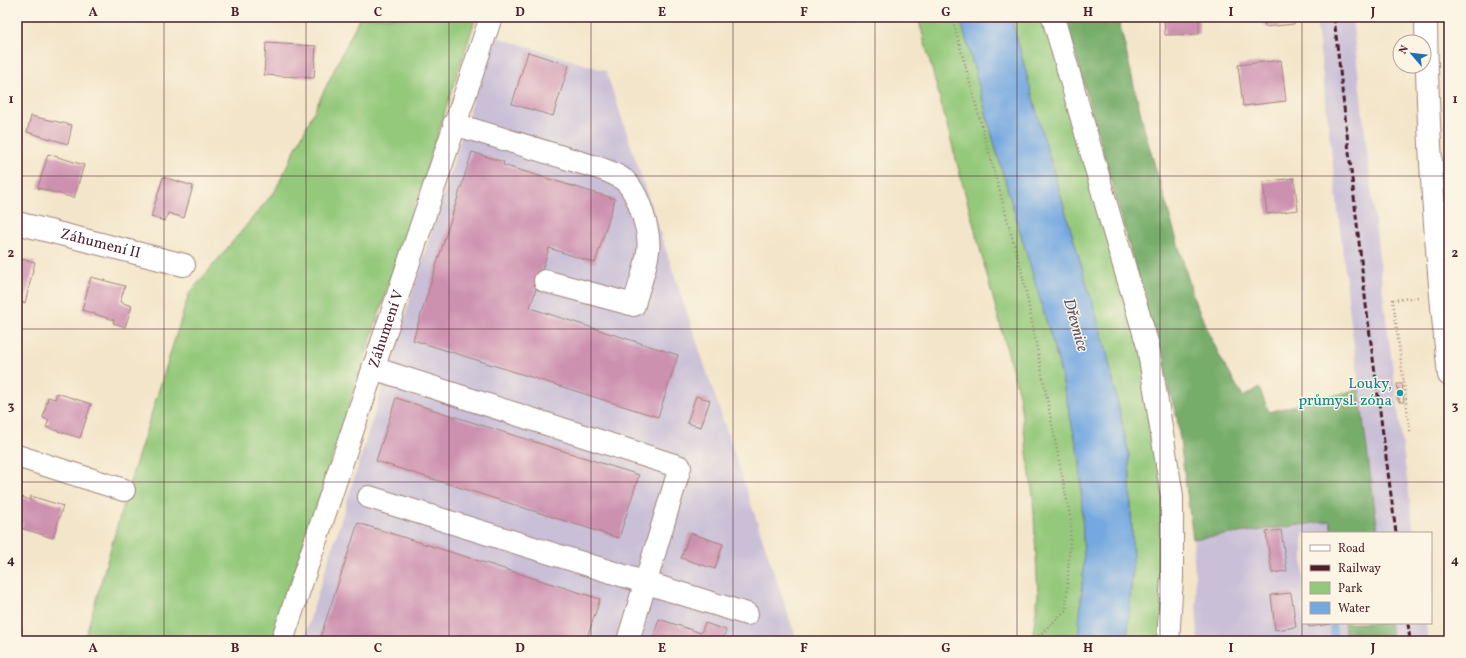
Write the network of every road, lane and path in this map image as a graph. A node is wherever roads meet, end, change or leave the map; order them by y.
1 (491, 17) edge
2 (952, 17) edge
3 (1053, 17) edge
4 (1426, 17) edge
5 (454, 124) junction
6 (17, 223) edge
7 (1443, 254) edge
8 (184, 265) dead end
9 (545, 281) dead end
10 (1440, 294) junction
11 (373, 368) junction
12 (1449, 375) edge
13 (1410, 431) dead end
14 (17, 456) edge
15 (124, 490) dead end
16 (369, 497) dead end
17 (645, 584) junction
18 (747, 614) dead end
19 (282, 641) edge
20 (628, 641) edge
21 (1033, 641) edge
22 (1168, 641) edge

1 - 5 street, Záhumení V
2 - 21 path
3 - 22 street
4 - 7 street
5 - 9 street
5 - 11 street, Záhumení V
6 - 8 street, Záhumení II
7 - 10 street
10 - 12 street
10 - 13 path
11 - 17 street
11 - 19 street, Záhumení V
14 - 15 street
16 - 17 street
17 - 18 street
17 - 20 street

